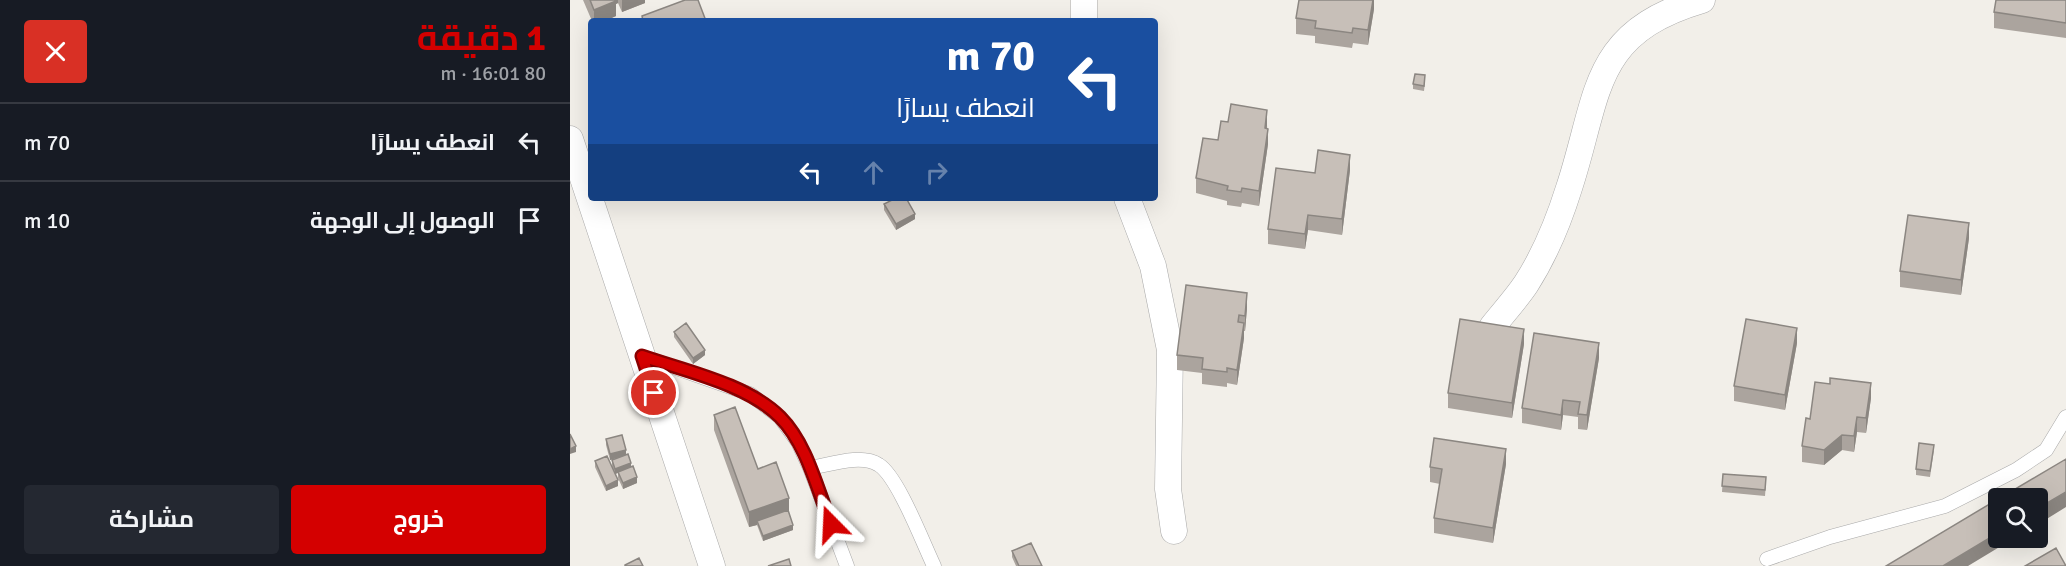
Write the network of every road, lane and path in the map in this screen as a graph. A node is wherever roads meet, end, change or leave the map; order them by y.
1 (1084, 0) edge
2 (1702, 0) edge
3 (1084, 18) edge
4 (570, 139) edge
5 (588, 193) edge
6 (591, 201) edge
7 (1128, 201) edge
8 (1492, 327) edge
9 (642, 356) junction
10 (2066, 417) edge
11 (810, 468) junction
12 (1174, 531) dead end
13 (1767, 559) dead end
14 (712, 566) edge
15 (847, 566) edge
16 (934, 566) edge

1 - 3 street
2 - 8 street
4 - 5 street
6 - 9 street
7 - 12 street
9 - 11 lane
9 - 14 street
10 - 13 lane
11 - 15 lane
11 - 16 lane

